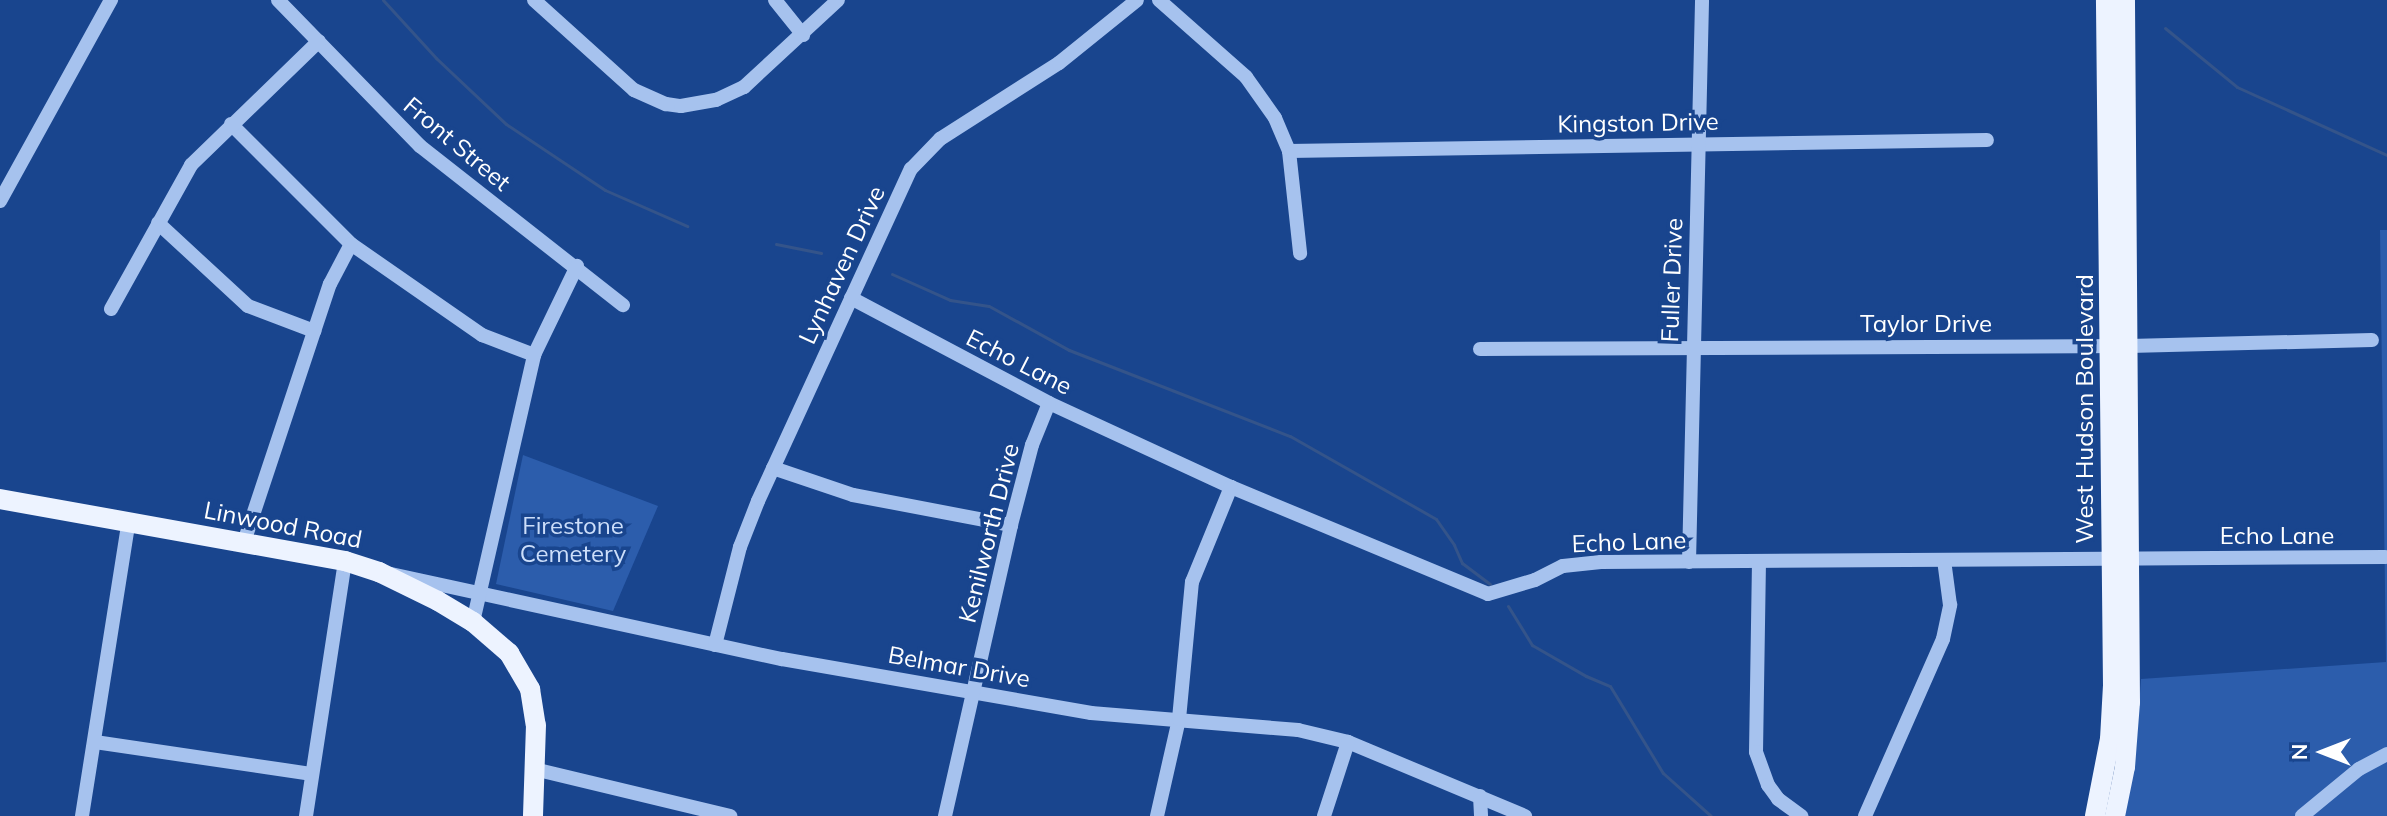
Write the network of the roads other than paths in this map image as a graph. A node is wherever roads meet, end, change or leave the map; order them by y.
1 (111, 0) edge
2 (278, 0) edge
3 (534, 0) edge
4 (775, 0) edge
5 (838, 0) edge
6 (1137, 0) edge
7 (1159, 0) edge
8 (1702, 0) edge
9 (2106, 0) edge
10 (2125, 0) edge
11 (803, 35) junction
12 (319, 41) junction
13 (231, 124) junction
14 (1987, 140) dead end
15 (1698, 144) junction
16 (1289, 151) junction
17 (0, 201) edge
18 (158, 223) junction
19 (351, 244) junction
20 (1300, 253) dead end
21 (577, 266) junction
22 (851, 298) junction
23 (623, 305) dead end
24 (111, 309) dead end
25 (314, 331) junction
26 (2372, 340) dead end
27 (2120, 346) junction
28 (1692, 347) junction
29 (1480, 349) dead end
30 (534, 355) junction
31 (1049, 403) junction
32 (773, 468) junction
33 (1231, 487) junction
34 (0, 499) edge
35 (128, 524) junction
36 (1011, 525) junction
37 (244, 542) junction
38 (2385, 557) dead end
39 (1944, 560) junction
40 (2121, 560) junction
41 (345, 561) junction
42 (1759, 561) junction
43 (1689, 562) junction
44 (379, 572) junction
45 (480, 591) junction
46 (473, 622) junction
47 (715, 645) junction
48 (974, 691) junction
49 (1179, 719) junction
50 (95, 742) junction
51 (1348, 742) junction
52 (2387, 754) edge
53 (534, 769) junction
54 (311, 774) junction
55 (1480, 796) junction
56 (82, 816) edge
57 (306, 816) edge
58 (533, 816) edge
59 (730, 816) edge
60 (945, 816) edge
61 (1157, 816) edge
62 (1324, 816) edge
63 (1481, 816) edge
64 (1525, 816) edge
65 (1801, 816) edge
66 (1865, 816) edge
67 (2095, 816) edge
68 (2115, 816) edge
69 (2302, 816) edge

1 - 17 street
2 - 12 street, Front Street
3 - 11 street
4 - 11 street
5 - 11 street
6 - 22 street, Lynhaven Drive
7 - 16 street
8 - 15 street, Fuller Drive
9 - 27 main road, West Hudson Boulevard
10 - 27 main road, West Hudson Boulevard
12 - 13 street
12 - 21 street, Front Street
13 - 18 street
13 - 19 street
14 - 15 street, Kingston Drive
15 - 16 street, Kingston Drive
15 - 28 street, Fuller Drive
16 - 20 street
18 - 24 street
18 - 25 street
19 - 25 street
19 - 30 street
21 - 23 street, Front Street
21 - 30 street
22 - 31 street, Echo Lane
22 - 32 street, Lynhaven Drive
25 - 37 street
26 - 27 street, Taylor Drive
27 - 28 street, Taylor Drive
27 - 40 main road, West Hudson Boulevard
27 - 40 main road, West Hudson Boulevard
28 - 29 street, Taylor Drive
28 - 43 street, Fuller Drive
30 - 45 street
31 - 33 street, Echo Lane
31 - 36 street, Kenilworth Drive
32 - 36 street
32 - 47 street, Lynhaven Drive
33 - 43 street, Echo Lane
33 - 49 street
34 - 35 main road, Linwood Road
35 - 37 main road, Linwood Road
35 - 50 street
36 - 48 street, Kenilworth Drive
37 - 41 main road, Linwood Road
38 - 40 street, Echo Lane
39 - 40 street, Echo Lane
39 - 42 street, Echo Lane
39 - 66 street
40 - 67 main road, West Hudson Boulevard
40 - 68 main road, West Hudson Boulevard
41 - 44 main road, Linwood Road
41 - 54 street
42 - 43 street, Echo Lane
42 - 65 street
44 - 45 street, Belmar Drive
44 - 46 main road, Linwood Road
45 - 46 street
45 - 47 street, Belmar Drive
46 - 53 main road, Linwood Road
47 - 48 street, Belmar Drive
48 - 49 street, Belmar Drive
48 - 60 street, Kenilworth Drive
49 - 51 street, Belmar Drive
49 - 61 street
50 - 54 street
50 - 56 street
51 - 55 street, Belmar Drive
51 - 62 street
52 - 69 street
53 - 58 main road, Linwood Road
53 - 59 street
54 - 57 street
55 - 63 street
55 - 64 street, Belmar Drive

